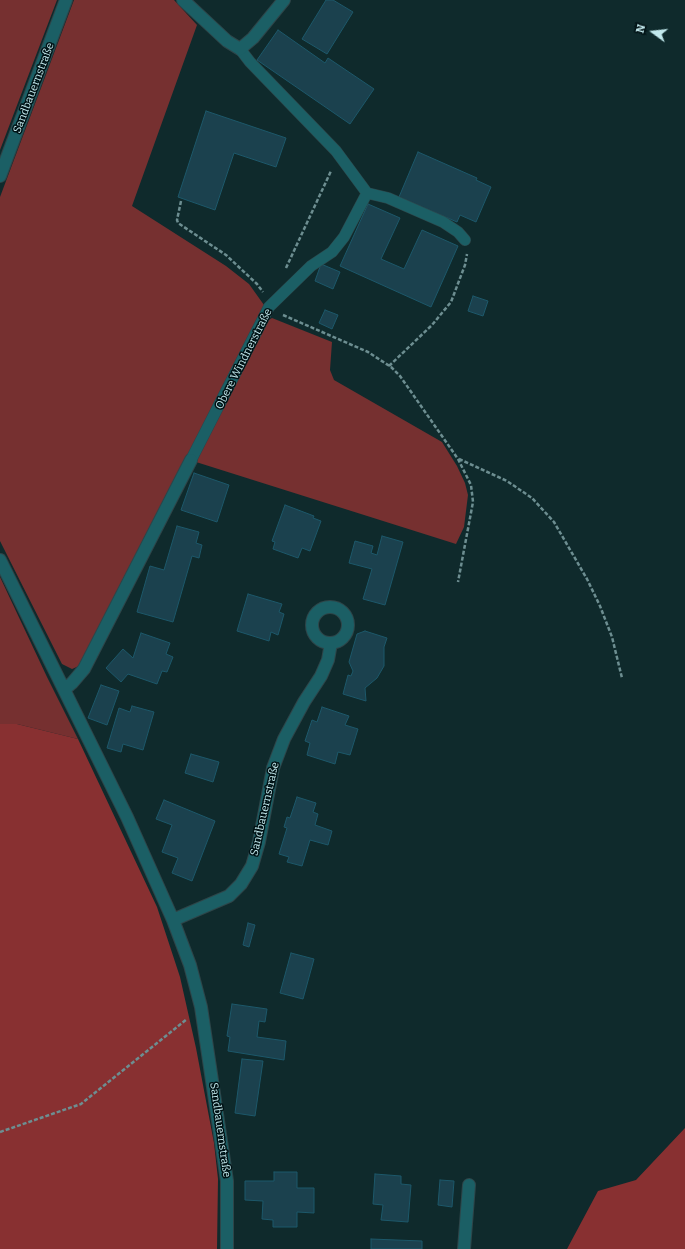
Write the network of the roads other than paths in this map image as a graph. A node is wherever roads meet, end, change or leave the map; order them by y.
1 (66, 0) edge
2 (183, 0) edge
3 (284, 0) edge
4 (240, 49) junction
5 (0, 176) edge
6 (367, 193) junction
7 (465, 240) road end
8 (191, 460) joint
9 (0, 560) edge
10 (331, 643) dead end
11 (65, 689) junction
12 (173, 920) junction
13 (468, 1185) dead end
14 (227, 1249) edge
15 (464, 1249) edge

1 - 5 street, Sandbauernstraße
2 - 4 street
3 - 4 street
4 - 6 lane
6 - 7 lane
6 - 8 lane, Obere Windnerstraße
8 - 11 street
9 - 11 street, Sandbauernstraße
10 - 12 street, Sandbauernstraße
11 - 12 street, Sandbauernstraße
12 - 14 street, Sandbauernstraße
13 - 15 street

